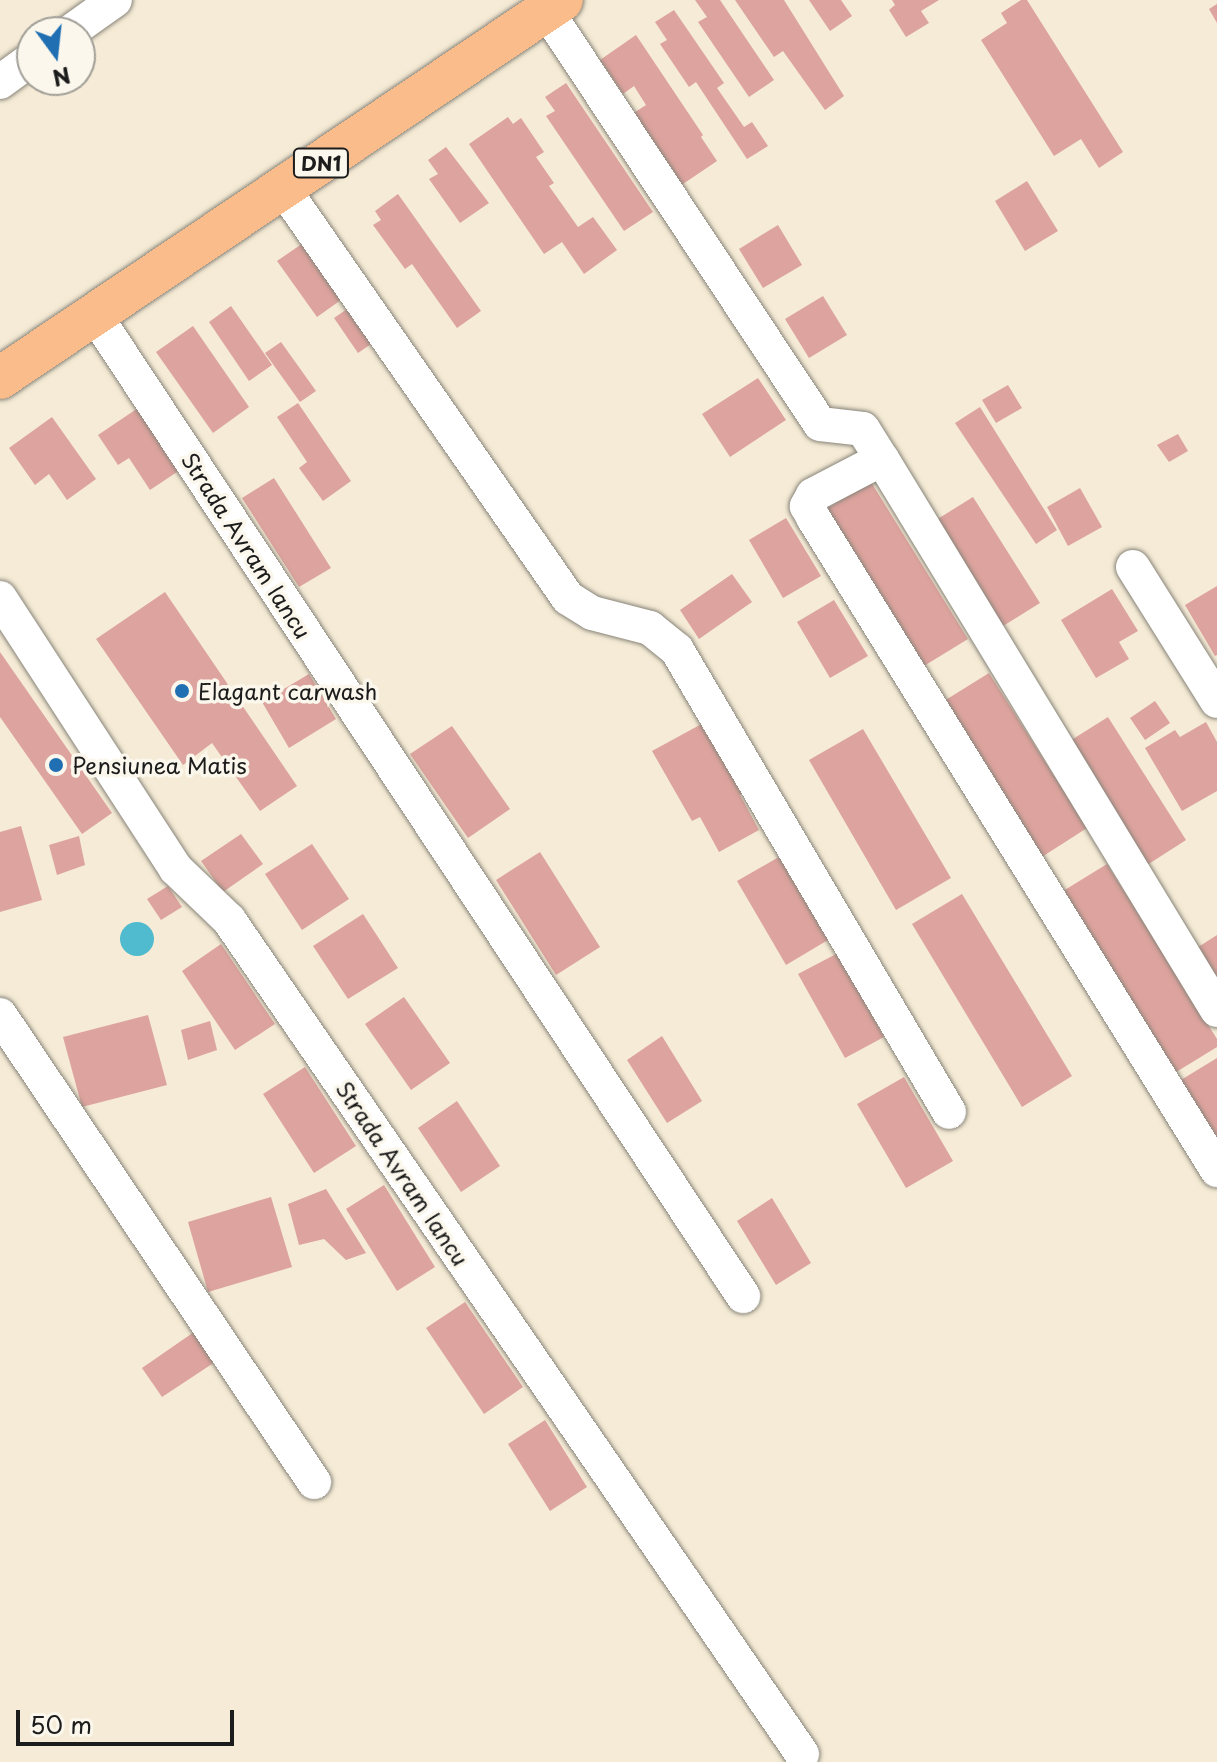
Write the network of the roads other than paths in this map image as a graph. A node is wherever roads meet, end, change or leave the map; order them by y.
1 (115, 0) edge
2 (556, 3) edge
3 (92, 16) edge
4 (283, 188) junction
5 (95, 315) junction
6 (0, 378) edge
7 (882, 459) junction
8 (1133, 567) dead end
9 (0, 598) edge
10 (1217, 701) edge
11 (1217, 1010) edge
12 (0, 1015) edge
13 (949, 1112) dead end
14 (1217, 1170) edge
15 (743, 1296) dead end
16 (314, 1482) dead end
17 (802, 1754) dead end

1 - 3 lane
2 - 4 main road, DN1
2 - 7 lane
4 - 5 main road, DN1
4 - 13 lane
5 - 6 main road, DN1
5 - 15 lane, Strada Avram Iancu
7 - 11 lane
7 - 14 lane
8 - 10 lane
9 - 17 lane, Strada Avram Iancu
12 - 16 lane

